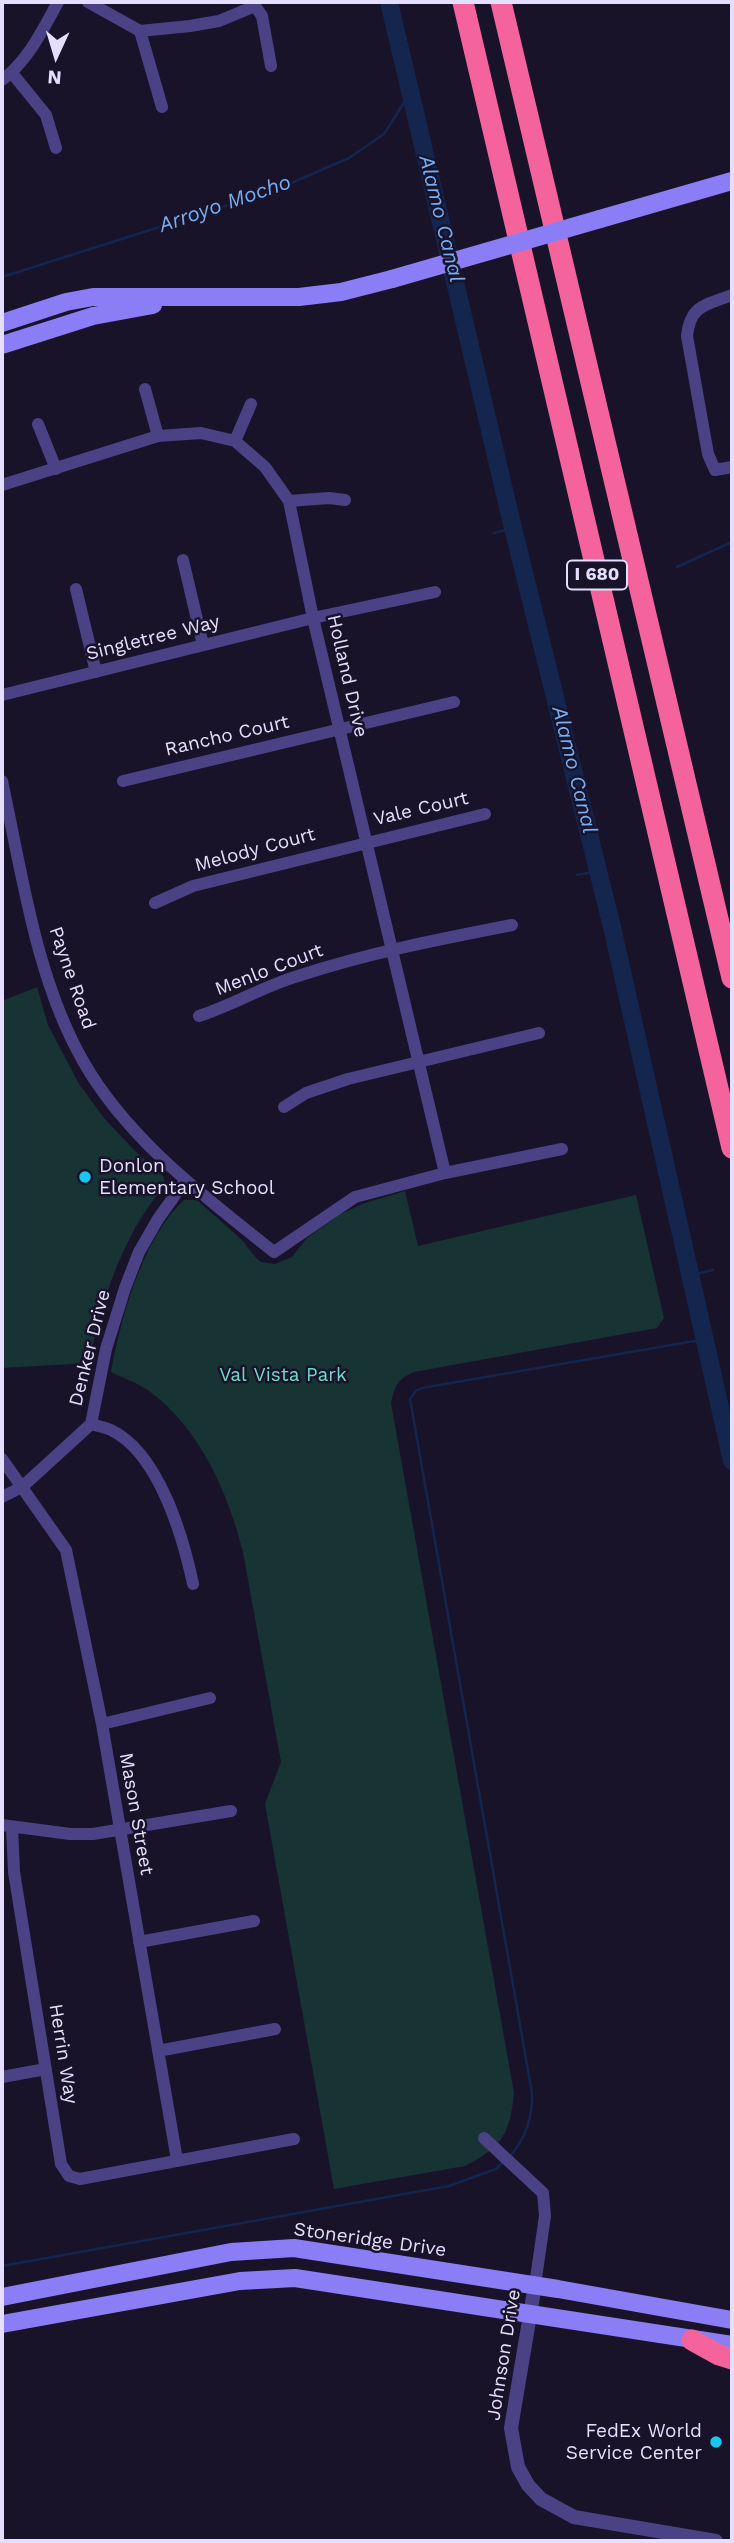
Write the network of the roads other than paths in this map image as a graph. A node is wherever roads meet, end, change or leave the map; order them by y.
1 (58, 2) edge
2 (88, 2) edge
3 (463, 2) edge
4 (501, 2) edge
5 (141, 31) junction
6 (271, 66) dead end
7 (7, 76) edge
8 (162, 107) dead end
9 (57, 148) dead end
10 (732, 181) edge
11 (732, 295) edge
12 (184, 299) junction
13 (2, 323) edge
14 (2, 345) edge
15 (145, 389) dead end
16 (251, 404) dead end
17 (38, 424) dead end
18 (158, 436) junction
19 (235, 441) junction
20 (732, 467) edge
21 (56, 469) junction
22 (2, 485) edge
23 (345, 500) dead end
24 (289, 501) junction
25 (183, 560) dead end
26 (76, 589) dead end
27 (435, 592) dead end
28 (313, 618) junction
29 (203, 645) junction
30 (96, 671) junction
31 (2, 695) edge
32 (454, 702) dead end
33 (340, 729) junction
34 (2, 781) edge
35 (122, 781) dead end
36 (485, 814) dead end
37 (366, 842) junction
38 (155, 903) dead end
39 (512, 925) dead end
40 (393, 949) junction
41 (732, 978) edge
42 (199, 1016) dead end
43 (539, 1033) dead end
44 (420, 1062) junction
45 (284, 1107) dead end
46 (732, 1148) edge
47 (562, 1149) dead end
48 (445, 1173) junction
49 (184, 1181) junction
50 (91, 1424) junction
51 (2, 1459) edge
52 (22, 1488) junction
53 (2, 1497) edge
54 (193, 1584) dead end
55 (210, 1698) dead end
56 (102, 1724) junction
57 (231, 1811) dead end
58 (7, 1826) edge
59 (120, 1830) junction
60 (254, 1921) dead end
61 (139, 1942) junction
62 (275, 2029) dead end
63 (158, 2051) junction
64 (46, 2069) junction
65 (2, 2077) edge
66 (484, 2138) dead end
67 (294, 2139) dead end
68 (177, 2160) junction
69 (535, 2286) junction
70 (2, 2297) edge
71 (531, 2312) junction
72 (732, 2320) edge
73 (2, 2324) edge
74 (692, 2340) junction
75 (732, 2345) edge
76 (732, 2359) edge
77 (716, 2541) edge

1 - 7 street
2 - 5 street
3 - 46 highway, I 680
4 - 41 highway, I 680
5 - 6 street
5 - 8 street
7 - 9 street
10 - 12 main road, bridge
11 - 20 street
12 - 13 main road
12 - 14 main road
15 - 18 street
16 - 19 street
17 - 21 street
18 - 19 street, Holland Drive
18 - 21 street, Holland Drive
19 - 24 street, Holland Drive
21 - 22 street, Holland Drive
23 - 24 street
24 - 28 street, Holland Drive
25 - 29 street
26 - 30 street
27 - 28 street, Singletree Way
28 - 29 street, Singletree Way
28 - 33 street, Holland Drive
29 - 30 street, Singletree Way
30 - 31 street, Singletree Way
32 - 33 street, Rancho Court
33 - 35 street, Rancho Court
33 - 37 street, Holland Drive
34 - 49 street, Payne Road
36 - 37 street, Vale Court
37 - 38 street, Melody Court
37 - 40 street, Holland Drive
39 - 40 street, Menlo Court
40 - 42 street, Menlo Court
40 - 44 street, Holland Drive
43 - 44 street
44 - 45 street
44 - 48 street, Holland Drive
47 - 48 street
48 - 49 street, Payne Road
49 - 50 street, Denker Drive
50 - 52 street, Denker Drive
50 - 54 street
51 - 52 street, Mason Street
52 - 53 street, Denker Drive
52 - 56 street, Mason Street
55 - 56 street
56 - 59 street, Mason Street
57 - 59 street
58 - 59 street
58 - 64 street, Herrin Way
59 - 61 street, Mason Street
60 - 61 street
61 - 63 street, Mason Street
62 - 63 street
63 - 68 street, Mason Street
64 - 65 street
64 - 68 street, Herrin Way
66 - 69 street, Johnson Drive
67 - 68 street
69 - 70 main road, Stoneridge Drive
69 - 71 street, Johnson Drive
69 - 72 main road, Stoneridge Drive
71 - 73 main road
71 - 74 main road
71 - 77 street, Johnson Drive
74 - 75 main road
74 - 76 highway

